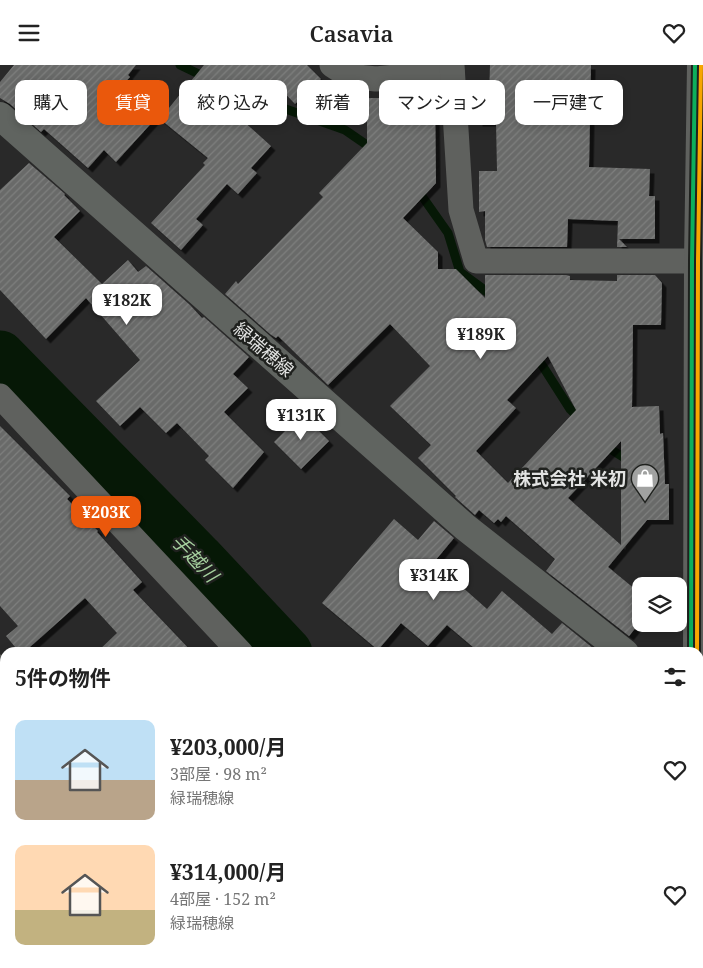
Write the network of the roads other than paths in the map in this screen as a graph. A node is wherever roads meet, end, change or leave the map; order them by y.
1 (332, 65) edge
2 (701, 65) edge
3 (452, 68) edge
4 (0, 116) edge
5 (701, 261) edge
6 (0, 396) edge
7 (235, 647) edge
8 (617, 647) edge
9 (697, 647) edge

1 - 3 street
2 - 5 street
3 - 5 street
4 - 8 main road, 緑瑞穂線
5 - 9 street
6 - 7 street

